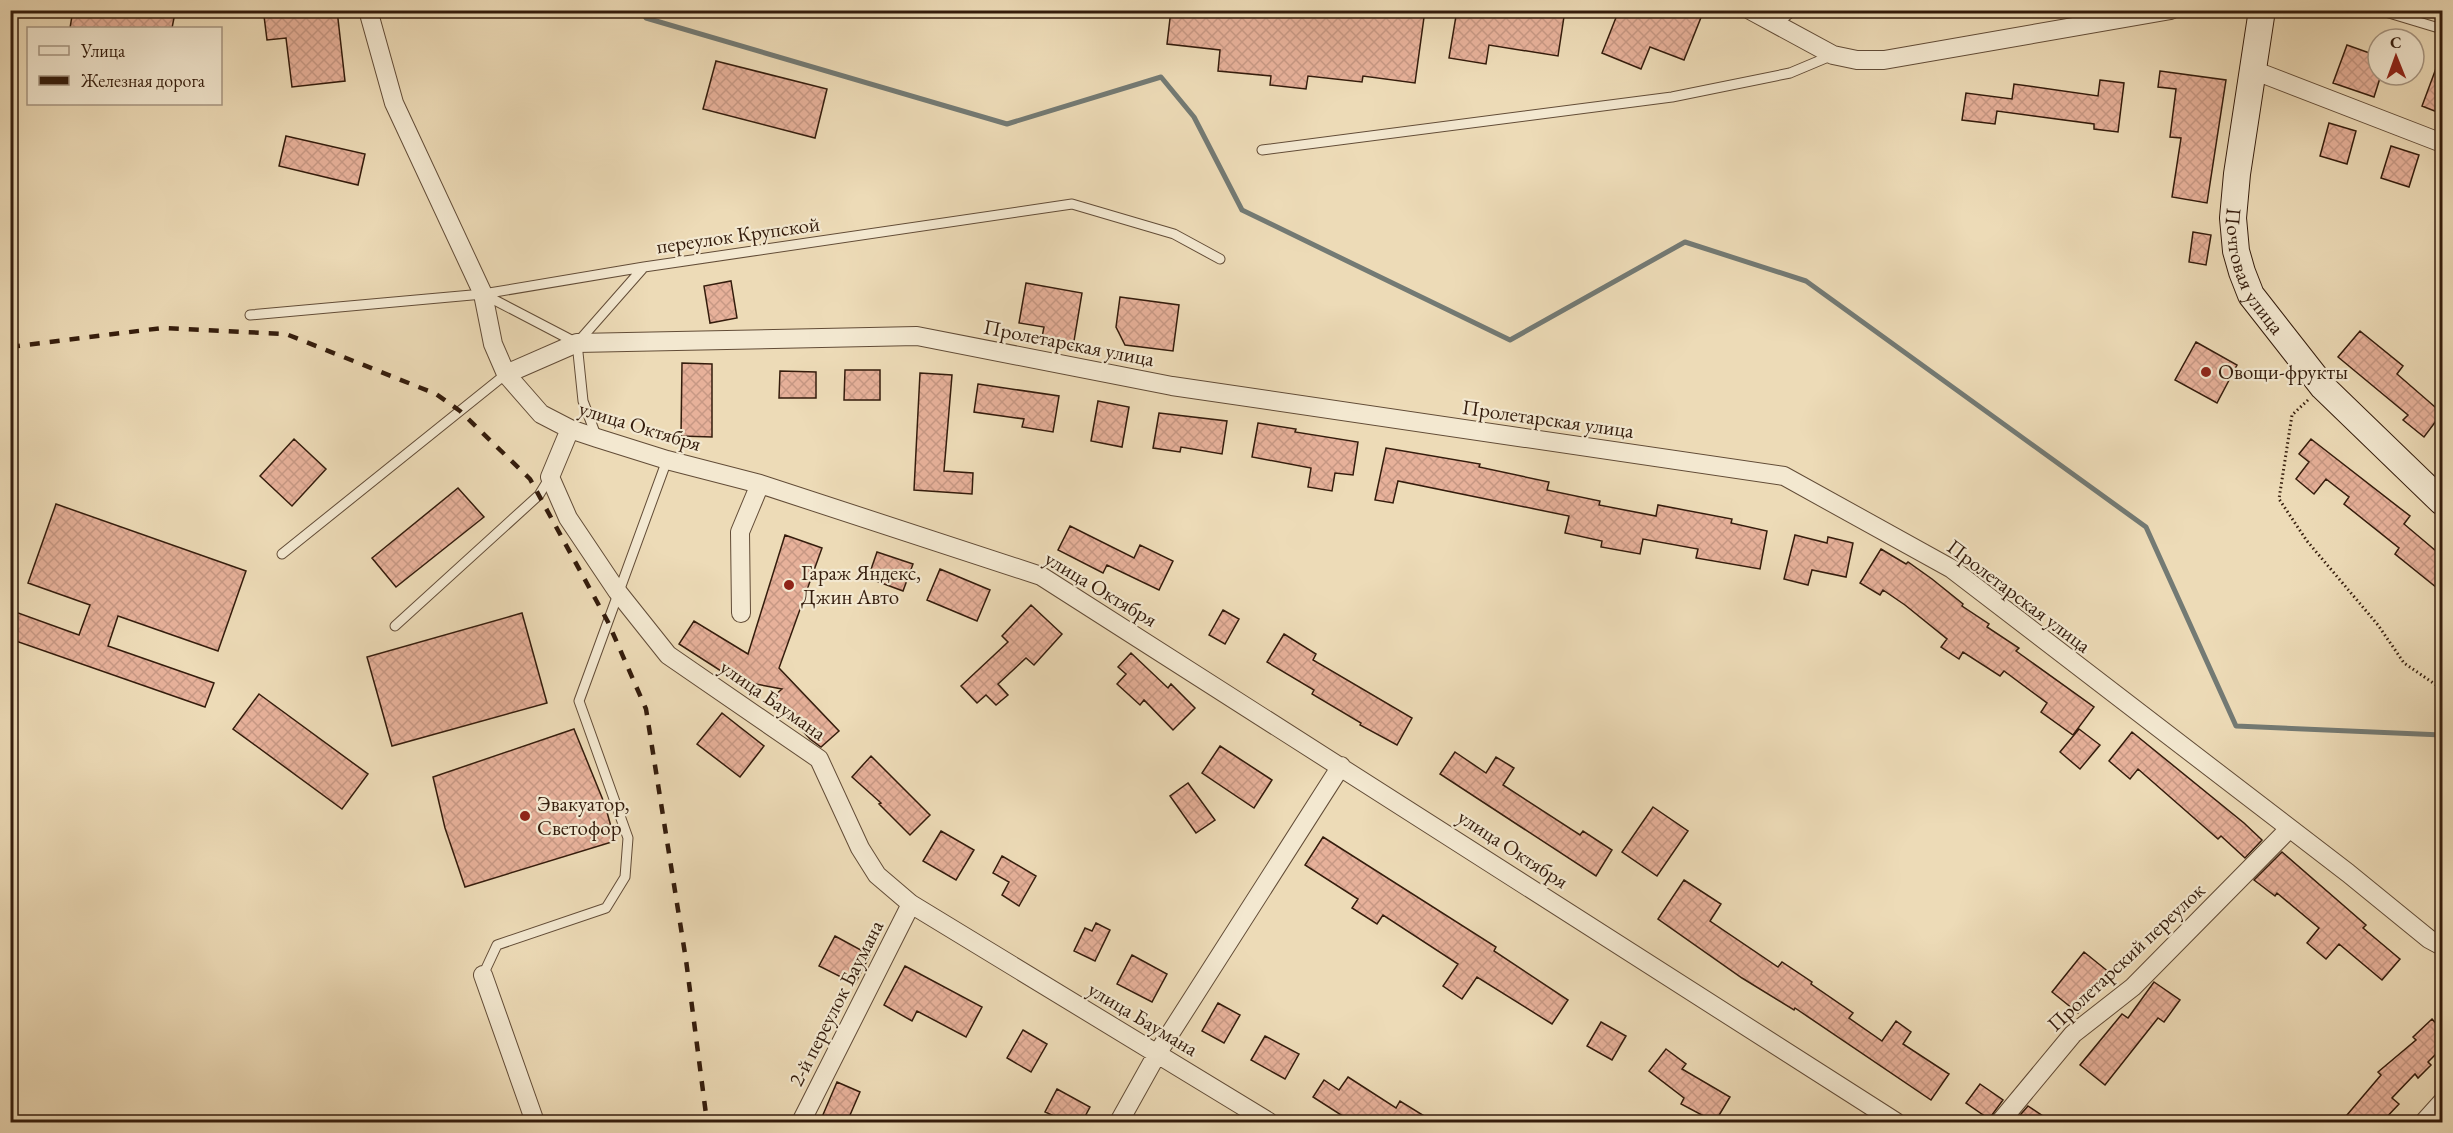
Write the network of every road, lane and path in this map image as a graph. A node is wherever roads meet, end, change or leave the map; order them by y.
1 (368, 10) edge
2 (1750, 10) edge
3 (1794, 10) edge
4 (2171, 10) edge
5 (2262, 10) edge
6 (2379, 10) edge
7 (1776, 24) junction
8 (2442, 29) edge
9 (1833, 55) junction
10 (2253, 70) junction
11 (2442, 143) edge
12 (1262, 150) dead end
13 (1220, 259) dead end
14 (644, 267) junction
15 (483, 294) junction
16 (250, 315) dead end
17 (577, 344) junction
18 (506, 374) junction
19 (2323, 387) junction
20 (570, 429) junction
21 (597, 438) junction
22 (667, 460) junction
23 (550, 477) junction
24 (759, 484) junction
25 (2442, 502) edge
26 (282, 554) dead end
27 (617, 591) junction
28 (741, 613) dead end
29 (395, 626) dead end
30 (2442, 689) edge
31 (1341, 766) junction
32 (2288, 830) junction
33 (911, 904) junction
34 (2442, 946) edge
35 (483, 975) joint
36 (1157, 1054) junction
37 (2442, 1102) edge
38 (535, 1122) edge
39 (801, 1122) edge
40 (1119, 1122) edge
41 (1269, 1122) edge
42 (1896, 1122) edge
43 (2000, 1122) edge
44 (2424, 1122) edge

1 - 15 street, улица Октября
2 - 7 street
3 - 7 lane
4 - 9 street
5 - 10 main road, Почтовая улица
6 - 8 lane
7 - 9 street
9 - 12 lane
10 - 11 street
10 - 19 main road, Почтовая улица
13 - 14 lane, переулок Крупской
14 - 15 lane, переулок Крупской
14 - 17 lane
15 - 16 lane, переулок Крупской
15 - 17 lane
15 - 18 street, улица Октября
17 - 18 street, Пролетарская улица
17 - 21 lane
17 - 32 street, Пролетарская улица
18 - 20 street, улица Октября
18 - 26 lane
19 - 25 main road, Почтовая улица
19 - 30 path
20 - 21 street, улица Октября
20 - 23 street
21 - 22 street, улица Октября
22 - 24 street, улица Октября
22 - 27 lane
23 - 27 street, улица Баумана
23 - 29 lane
24 - 28 street
24 - 31 street, улица Октября
27 - 33 street, улица Баумана
27 - 35 lane
31 - 36 street
31 - 42 street, улица Октября
32 - 34 street, Пролетарская улица
32 - 43 street, Пролетарский переулок
33 - 36 street, улица Баумана
33 - 39 street, 2-й переулок Баумана
35 - 38 street
36 - 40 street
36 - 41 street, улица Баумана
37 - 44 street

